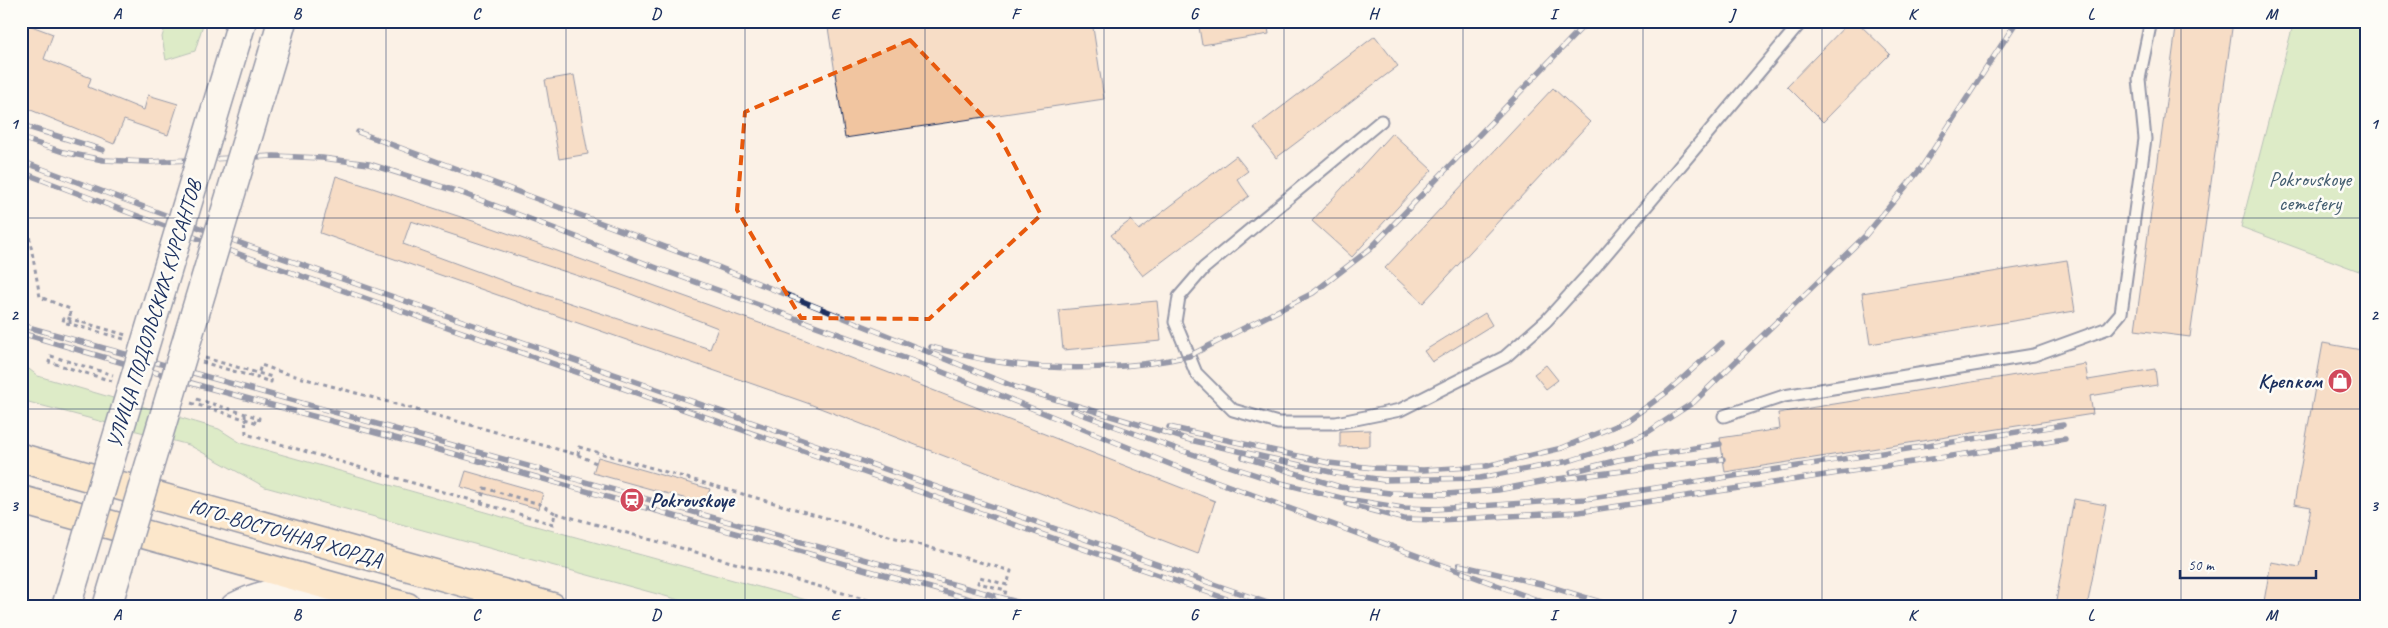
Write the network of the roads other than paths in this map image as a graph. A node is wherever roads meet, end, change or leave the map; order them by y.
1 (282, 21) edge
2 (1802, 21) edge
3 (2151, 21) edge
4 (239, 32) edge
5 (1382, 121) dead end
6 (1724, 416) dead end
7 (21, 458) edge
8 (21, 500) edge
9 (21, 509) edge
10 (62, 513) junction
11 (395, 603) edge
12 (66, 607) edge
13 (107, 607) edge
14 (236, 607) edge
15 (552, 607) edge

1 - 13 main road, УЛИЦА ПОДОЛЬСКИХ КУРСАНТОВ, bridge
2 - 5 lane
3 - 6 lane
4 - 12 main road, УЛИЦА ПОДОЛЬСКИХ КУРСАНТОВ, bridge
7 - 15 main road, ЮГО-ВОСТОЧНАЯ ХОРДА
8 - 10 main road, ЮГО-ВОСТОЧНАЯ ХОРДА
9 - 10 main road
10 - 11 main road, ЮГО-ВОСТОЧНАЯ ХОРДА
11 - 14 main road

